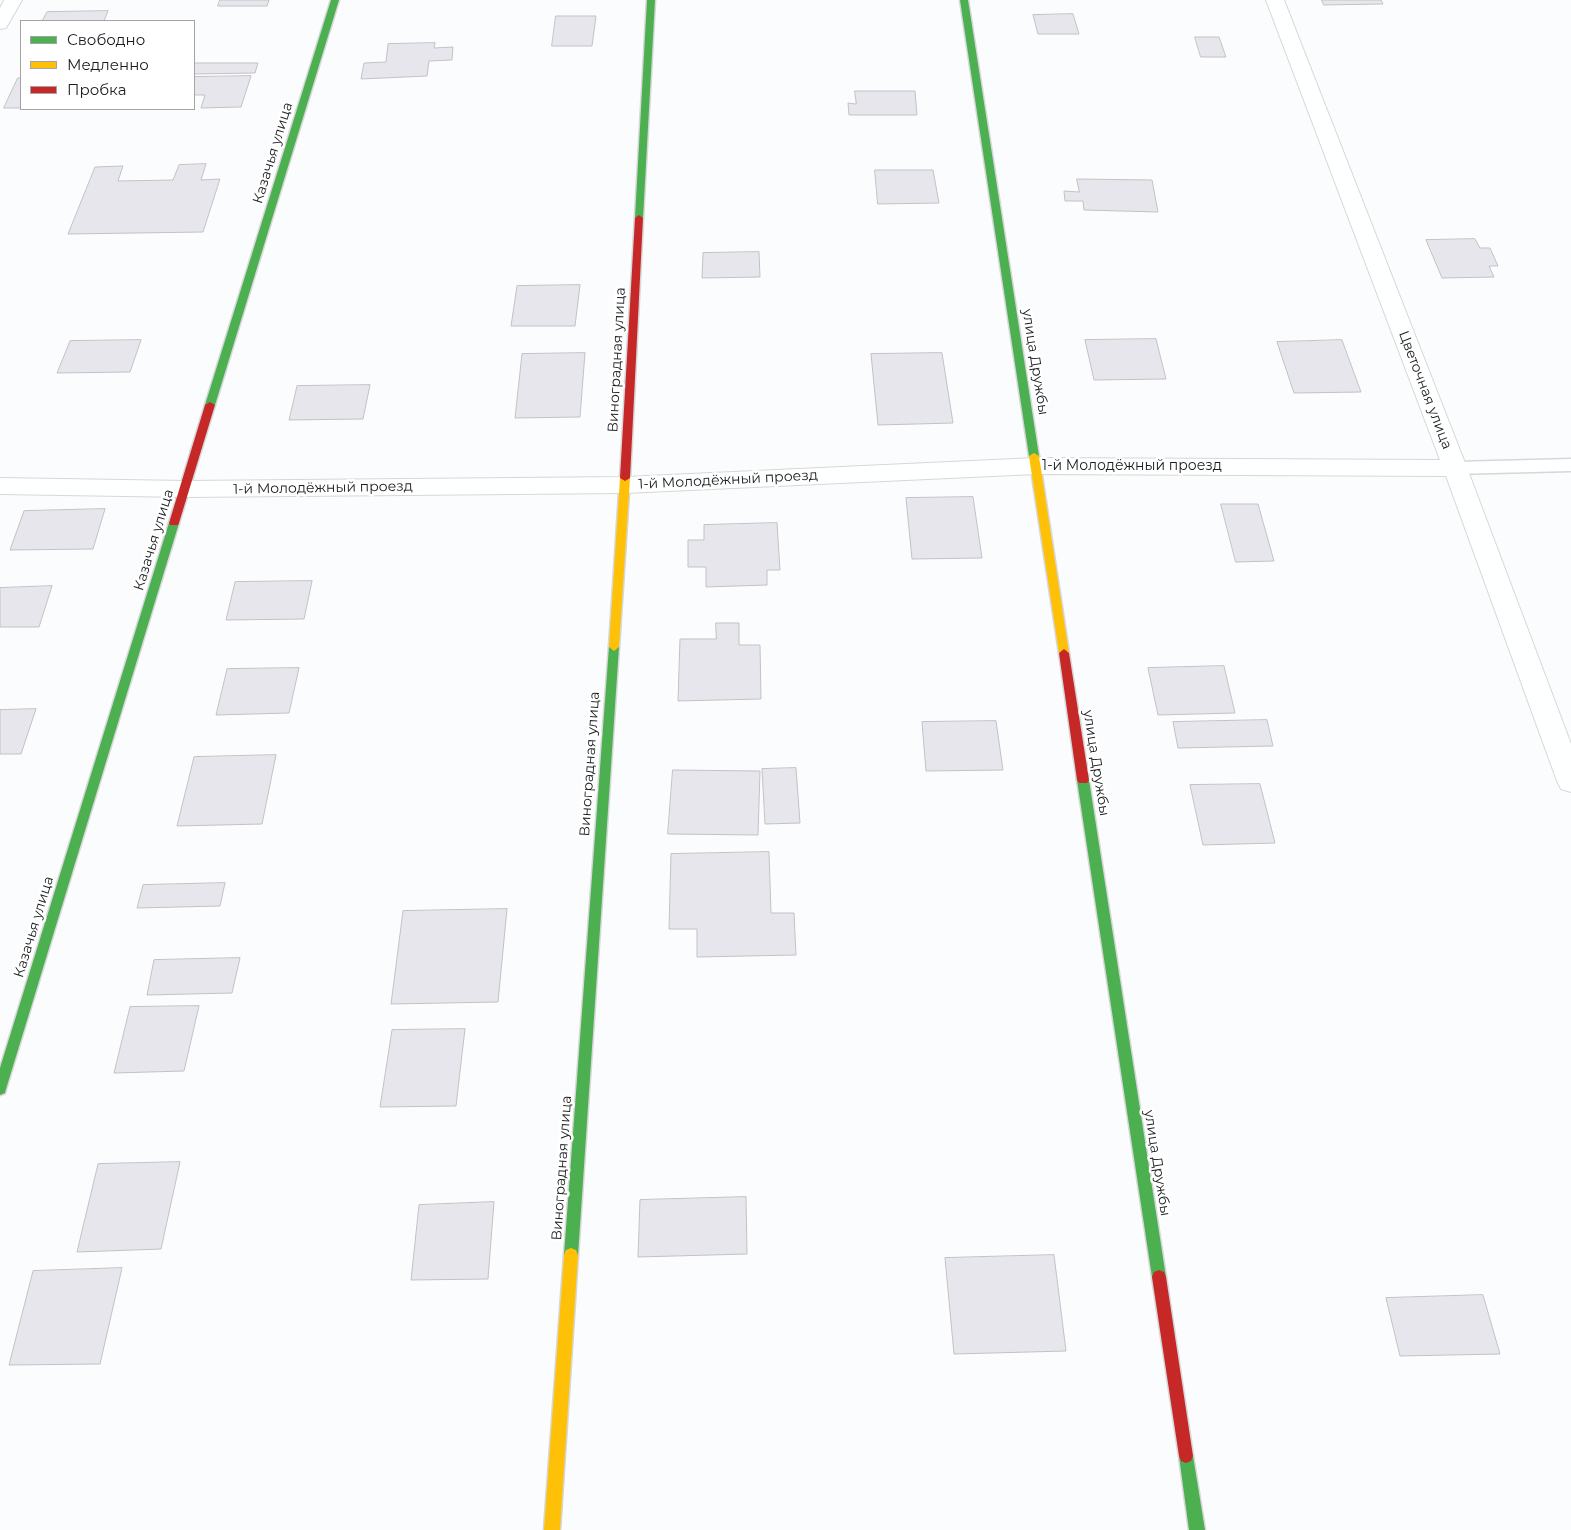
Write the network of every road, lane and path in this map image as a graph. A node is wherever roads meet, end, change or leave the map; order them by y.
1 (12, 0) edge
2 (335, 0) edge
3 (651, 0) edge
4 (964, 0) edge
5 (1275, 0) edge
6 (0, 24) edge
7 (1571, 465) edge
8 (1036, 466) junction
9 (1456, 468) junction
10 (625, 485) junction
11 (0, 486) edge
12 (186, 489) junction
13 (1571, 781) edge
14 (0, 1089) edge
15 (552, 1530) edge
16 (1197, 1530) edge

1 - 6 street
2 - 12 street, Казачья улица
3 - 10 street, Виноградная улица
4 - 8 street, улица Дружбы
5 - 9 street, Цветочная улица
7 - 9 lane
8 - 9 street, 1-й Молодёжный проезд
8 - 10 street, 1-й Молодёжный проезд
8 - 16 street, улица Дружбы
9 - 13 street, Цветочная улица
10 - 12 street, 1-й Молодёжный проезд
10 - 15 street, Виноградная улица
11 - 12 street, 1-й Молодёжный проезд
12 - 14 street, Казачья улица

